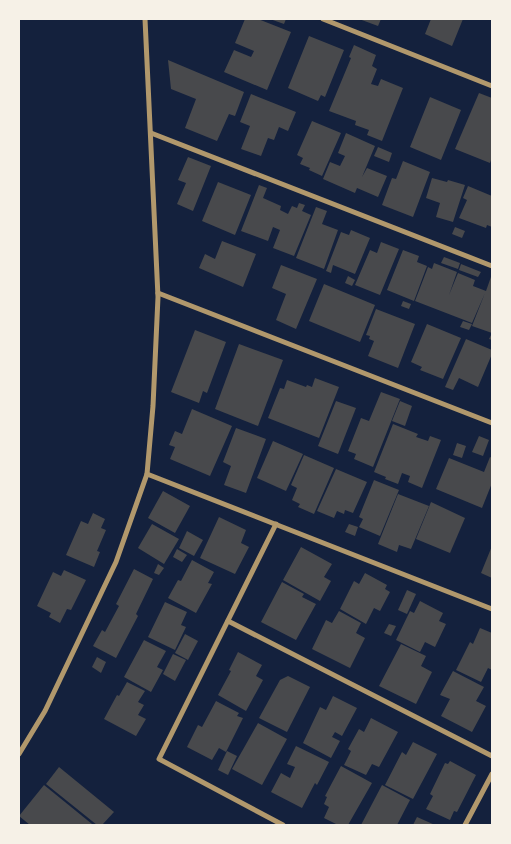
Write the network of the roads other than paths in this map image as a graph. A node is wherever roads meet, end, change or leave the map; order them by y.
1 (145, 19) edge
2 (323, 19) edge
3 (492, 86) edge
4 (151, 133) junction
5 (492, 266) edge
6 (158, 293) junction
7 (492, 423) edge
8 (147, 474) junction
9 (276, 524) junction
10 (492, 609) edge
11 (228, 621) junction
12 (19, 754) edge
13 (492, 756) edge
14 (492, 774) edge
15 (283, 825) edge
16 (465, 825) edge

1 - 4 street
2 - 3 street
4 - 5 street
4 - 6 street
6 - 7 street
6 - 8 street
8 - 9 street
8 - 12 street
9 - 10 street
9 - 11 street
11 - 13 street
11 - 15 street
14 - 16 street

